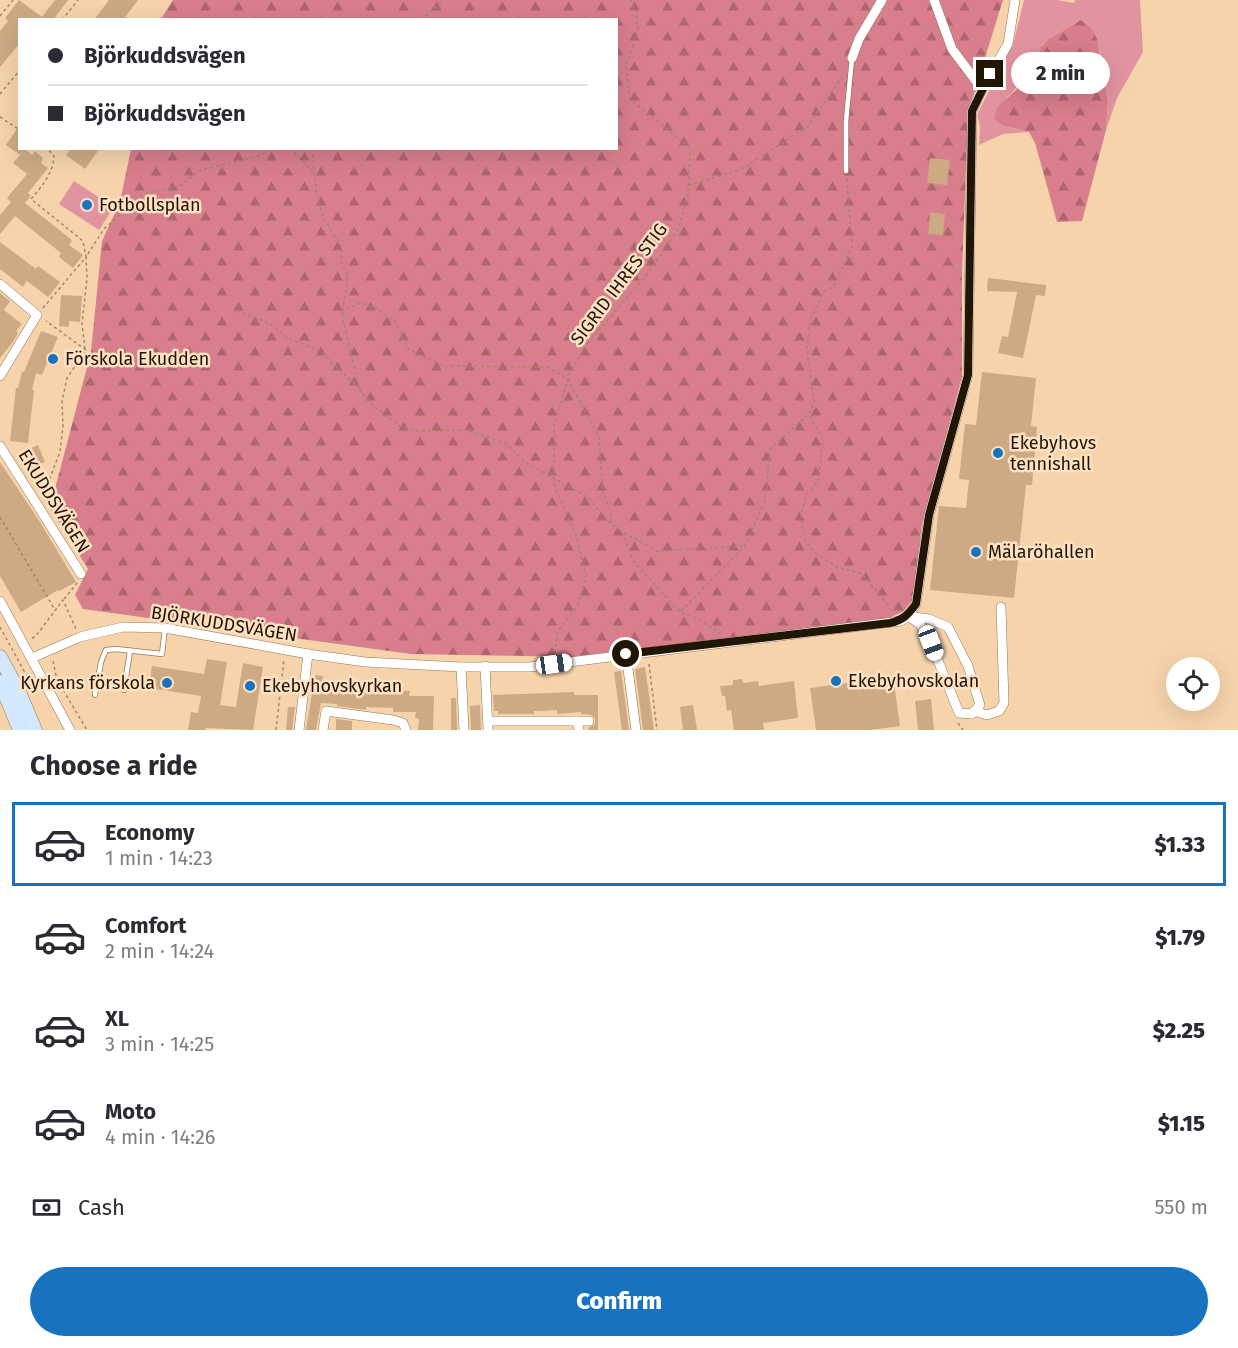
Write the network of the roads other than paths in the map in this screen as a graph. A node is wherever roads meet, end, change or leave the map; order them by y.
1 (882, 0) edge
2 (934, 0) edge
3 (1015, 0) edge
4 (852, 58) joint
5 (982, 89) junction
6 (846, 171) road end
7 (0, 284) edge
8 (0, 376) edge
9 (0, 446) edge
10 (81, 574) road end
11 (0, 601) edge
12 (1001, 607) dead end
13 (904, 618) junction
14 (165, 628) junction
15 (130, 651) junction
16 (308, 654) junction
17 (626, 654) junction
18 (0, 657) edge
19 (32, 658) junction
20 (485, 666) junction
21 (461, 667) junction
22 (0, 682) edge
23 (124, 690) dead end
24 (95, 695) dead end
25 (974, 711) junction
26 (589, 721) dead end
27 (489, 725) edge
28 (578, 725) edge
29 (20, 730) edge
30 (35, 730) edge
31 (70, 730) edge
32 (299, 730) edge
33 (323, 730) edge
34 (406, 730) edge
35 (464, 730) edge
36 (636, 730) edge

1 - 4 street
2 - 5 street
3 - 5 street
4 - 6 lane
5 - 13 street
7 - 8 street
9 - 10 street, EKUDDSVÄGEN
11 - 19 street
12 - 25 street
13 - 17 street, BJÖRKUDDSVÄGEN
13 - 25 street
13 - 25 street, BJÖRKUDDSVÄGEN
14 - 15 lane
14 - 16 street, BJÖRKUDDSVÄGEN
14 - 19 street, BJÖRKUDDSVÄGEN
15 - 23 lane
15 - 24 lane
16 - 21 street, BJÖRKUDDSVÄGEN
16 - 32 street, BJÖRKUDDSVÄGEN
17 - 20 street, BJÖRKUDDSVÄGEN
17 - 36 street
18 - 30 main road
19 - 31 street
20 - 21 street, BJÖRKUDDSVÄGEN
20 - 27 street
21 - 35 street
22 - 29 main road
26 - 28 street
27 - 28 street
33 - 34 street

